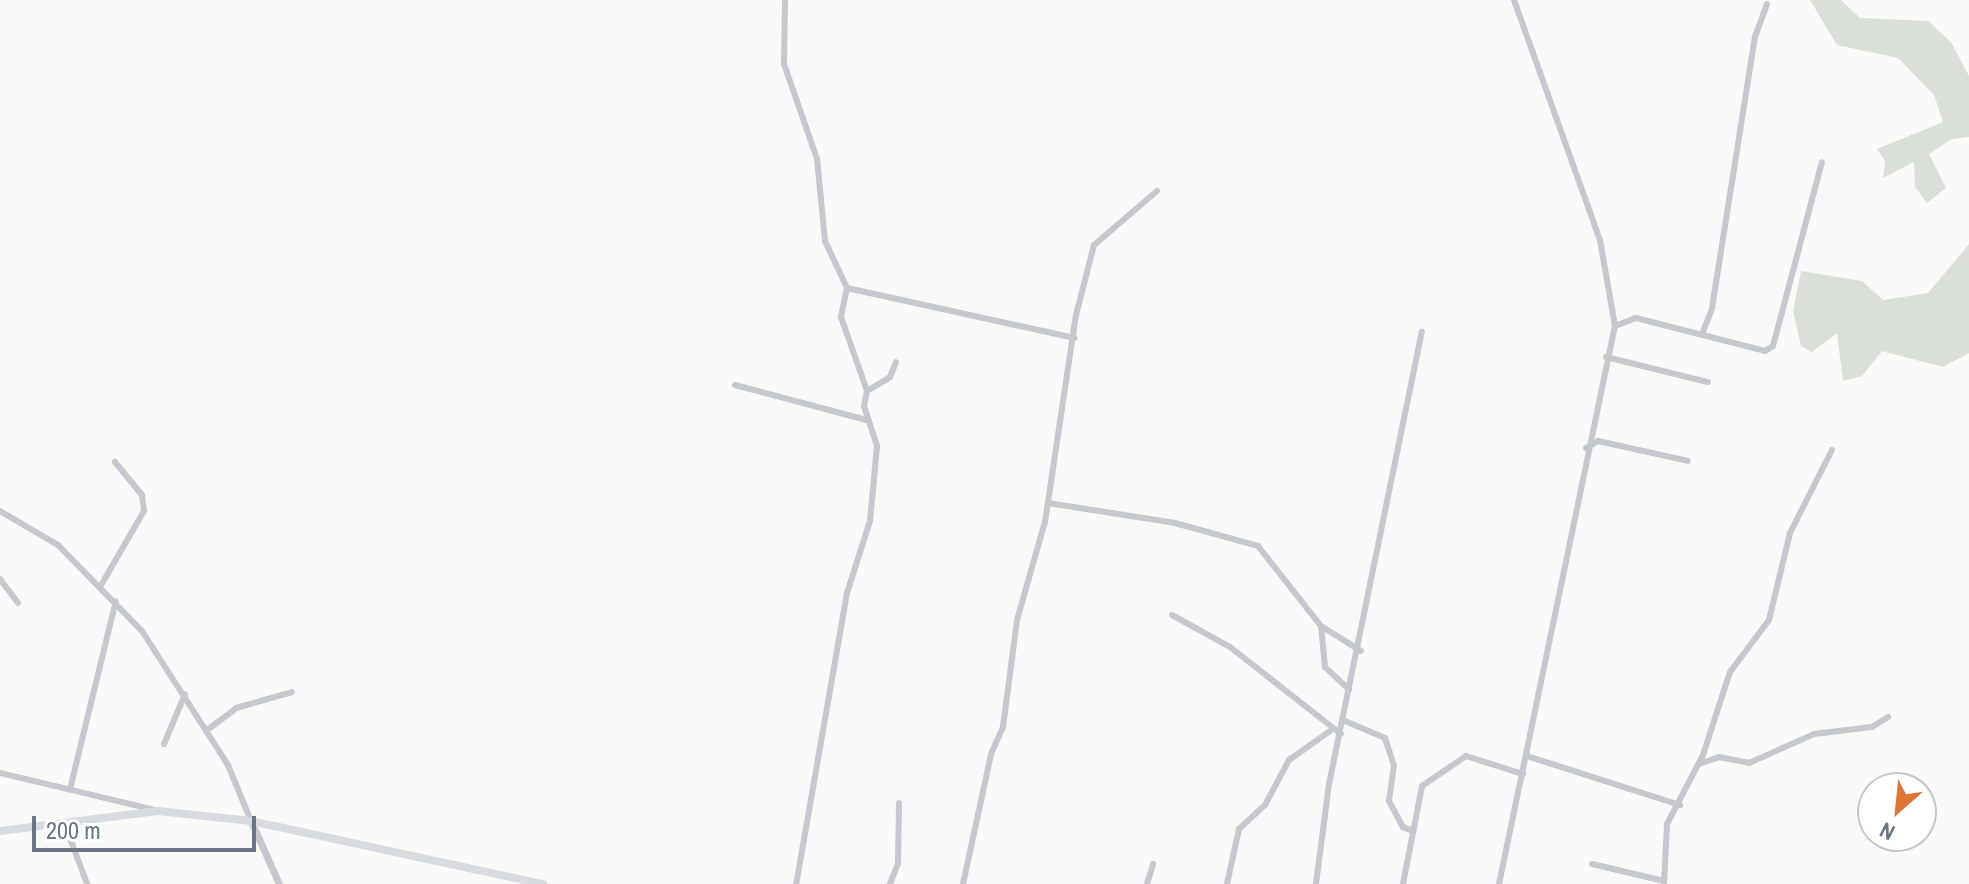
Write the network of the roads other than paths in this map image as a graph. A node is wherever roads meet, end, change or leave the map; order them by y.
1 (785, 0) edge
2 (1514, 0) edge
3 (1767, 4) dead end
4 (1822, 162) dead end
5 (1157, 191) dead end
6 (847, 288) junction
7 (1615, 326) junction
8 (1422, 331) dead end
9 (1703, 332) junction
10 (1075, 338) junction
11 (1606, 357) junction
12 (896, 362) dead end
13 (1708, 382) dead end
14 (735, 385) dead end
15 (867, 391) junction
16 (867, 420) junction
17 (1586, 448) junction
18 (1832, 450) dead end
19 (1688, 461) dead end
20 (115, 462) dead end
21 (1048, 503) junction
22 (1, 515) edge
23 (0, 579) edge
24 (100, 587) junction
25 (116, 601) junction
26 (18, 603) dead end
27 (1172, 615) dead end
28 (1321, 626) junction
29 (1361, 651) junction
30 (1349, 689) junction
31 (292, 692) dead end
32 (185, 694) junction
33 (1888, 717) dead end
34 (1345, 721) junction
35 (206, 731) junction
36 (1330, 731) junction
37 (1341, 734) junction
38 (164, 744) dead end
39 (1527, 756) junction
40 (1696, 766) junction
41 (0, 773) edge
42 (1523, 774) junction
43 (71, 785) junction
44 (899, 803) dead end
45 (1680, 805) junction
46 (158, 811) junction
47 (251, 821) junction
48 (64, 822) junction
49 (0, 831) edge
50 (1413, 831) junction
51 (1153, 864) dead end
52 (1592, 864) dead end
53 (1664, 882) edge
54 (87, 884) edge
55 (279, 884) edge
56 (543, 884) edge
57 (796, 884) edge
58 (890, 884) edge
59 (963, 884) edge
60 (1147, 884) edge
61 (1227, 884) edge
62 (1316, 884) edge
63 (1403, 884) edge
64 (1499, 884) edge

1 - 6 street
2 - 7 street
3 - 9 street
4 - 9 street
5 - 10 street
6 - 10 street
6 - 15 street
7 - 9 street
7 - 11 street
8 - 29 street
10 - 21 street
11 - 13 street
11 - 17 street
12 - 15 street
14 - 16 street
15 - 16 street
16 - 57 street
17 - 19 street
17 - 39 street
18 - 40 street
20 - 24 street
21 - 28 street
21 - 59 street
22 - 24 street
23 - 26 street
24 - 25 street
25 - 32 street
25 - 43 street
27 - 36 street
28 - 29 street
28 - 30 street
29 - 30 street
30 - 34 street
31 - 35 street
32 - 35 street
32 - 38 street
33 - 40 street
34 - 37 street
34 - 50 street
35 - 47 street
36 - 37 street
36 - 61 street
37 - 62 street
39 - 42 street
39 - 45 street
40 - 45 street
41 - 43 street
42 - 50 street
42 - 64 street
43 - 46 street
44 - 58 street
45 - 53 street
46 - 47 main road
46 - 48 main road
47 - 55 street
47 - 56 main road
48 - 49 main road
48 - 54 street
50 - 63 street
51 - 60 street
52 - 53 street

